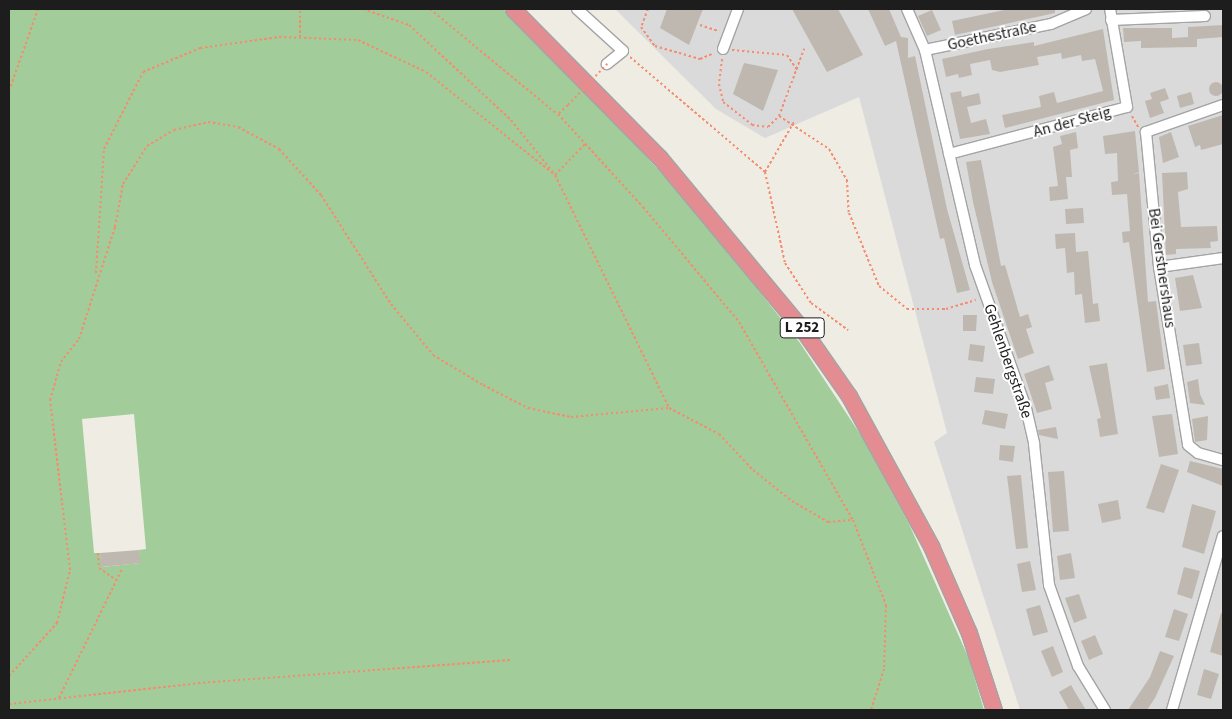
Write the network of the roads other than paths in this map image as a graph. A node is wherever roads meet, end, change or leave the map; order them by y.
1 (513, 9) edge
2 (577, 9) edge
3 (738, 9) edge
4 (907, 9) edge
5 (1086, 9) edge
6 (1110, 9) edge
7 (1205, 16) dead end
8 (1111, 20) junction
9 (723, 49) road end
10 (925, 50) junction
11 (607, 64) road end
12 (1223, 105) edge
13 (949, 154) junction
14 (1223, 258) edge
15 (1159, 267) junction
16 (1223, 460) edge
17 (1223, 536) edge
18 (994, 710) edge
19 (1105, 710) edge
20 (1172, 710) edge

1 - 18 highway, L 252
2 - 11 street
3 - 9 street
4 - 10 street, Gehlenbergstraße
5 - 10 street, Goethestraße
6 - 8 street, An der Steig
7 - 8 street
8 - 13 street, An der Steig
10 - 13 street, Gehlenbergstraße
12 - 15 street, Bei Gerstnershaus
13 - 19 street, Gehlenbergstraße
14 - 15 street
15 - 16 street, Bei Gerstnershaus
17 - 20 street

